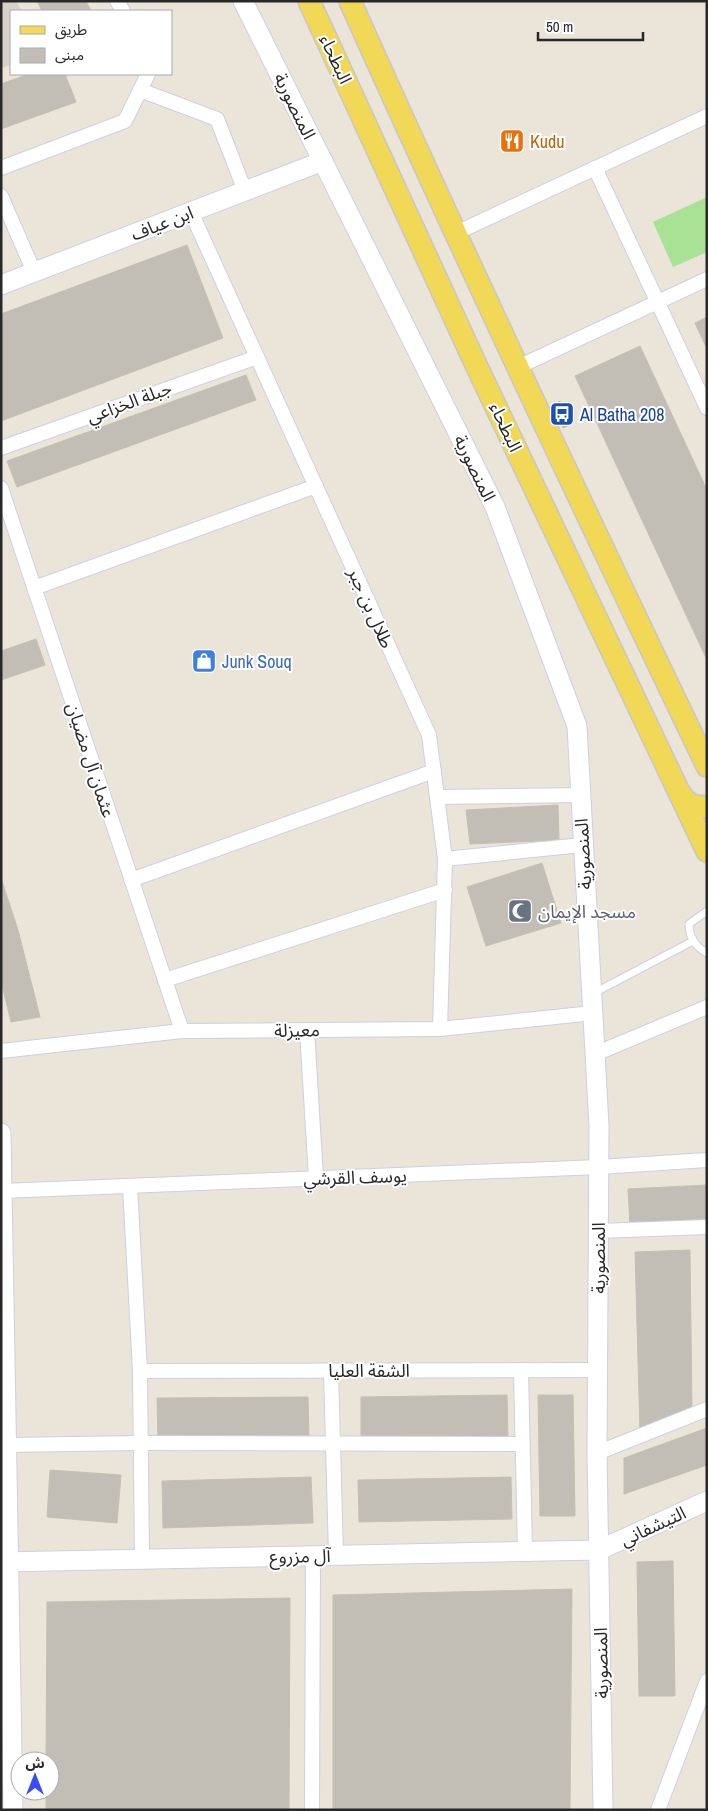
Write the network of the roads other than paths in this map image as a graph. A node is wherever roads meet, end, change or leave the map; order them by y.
1 (243, 1) edge
2 (309, 1) edge
3 (350, 1) edge
4 (148, 75) edge
5 (140, 90) junction
6 (707, 116) edge
7 (323, 162) junction
8 (1, 168) edge
9 (595, 168) junction
10 (245, 191) junction
11 (1, 196) edge
12 (192, 212) junction
13 (456, 232) junction
14 (34, 272) junction
15 (707, 279) edge
16 (1, 285) edge
17 (657, 302) junction
18 (257, 357) junction
19 (518, 368) junction
20 (707, 408) edge
21 (1, 448) edge
22 (316, 486) junction
23 (1, 488) edge
24 (34, 588) junction
25 (707, 766) edge
26 (434, 771) junction
27 (678, 791) junction
28 (580, 795) junction
29 (437, 797) junction
30 (707, 807) edge
31 (582, 845) junction
32 (707, 851) edge
33 (445, 859) junction
34 (131, 880) junction
35 (445, 890) junction
36 (707, 911) edge
37 (693, 941) junction
38 (707, 953) edge
39 (165, 980) junction
40 (592, 1004) junction
41 (707, 1007) edge
42 (440, 1029) junction
43 (307, 1030) junction
44 (182, 1031) junction
45 (1, 1051) edge
46 (595, 1054) junction
47 (1, 1134) edge
48 (707, 1160) edge
49 (599, 1167) junction
50 (316, 1178) junction
51 (130, 1186) junction
52 (2, 1191) edge
53 (707, 1227) edge
54 (598, 1231) junction
55 (2, 1241) edge
56 (331, 1370) junction
57 (521, 1370) junction
58 (598, 1370) junction
59 (140, 1371) junction
60 (707, 1409) edge
61 (140, 1443) junction
62 (332, 1444) junction
63 (522, 1444) junction
64 (7, 1445) junction
65 (597, 1453) junction
66 (707, 1501) edge
67 (599, 1550) junction
68 (525, 1552) junction
69 (336, 1555) junction
70 (313, 1556) junction
71 (142, 1559) junction
72 (5, 1562) edge
73 (707, 1681) edge
74 (6, 1692) edge
75 (13, 1810) edge
76 (312, 1810) edge
77 (603, 1810) edge
78 (658, 1810) edge

1 - 7 street, المنصورية
2 - 27 main road, البطحاء
3 - 13 main road, البطحاء
4 - 5 street
5 - 8 street
5 - 10 street
6 - 9 street
7 - 10 street, ابن عياف
7 - 28 street, المنصورية
9 - 13 street
9 - 17 street
10 - 12 street, ابن عياف
11 - 14 street
12 - 14 street, ابن عياف
12 - 18 street, طلال بن جبر
13 - 19 main road, البطحاء
14 - 16 street, ابن عياف
15 - 17 street
17 - 19 street
17 - 20 street
18 - 21 street, جبلة الخزاعي
18 - 22 street, طلال بن جبر
19 - 25 main road, البطحاء
22 - 24 street
22 - 26 street, طلال بن جبر
23 - 24 street, عثمان آل مضيان
24 - 34 street, عثمان آل مضيان
26 - 29 street, طلال بن جبر
26 - 34 street
27 - 30 main road
27 - 32 main road, البطحاء
28 - 29 street
28 - 31 street, المنصورية
29 - 33 street, طلال بن جبر
31 - 33 street
31 - 40 street, المنصورية
33 - 35 street, طلال بن جبر
34 - 39 street, عثمان آل مضيان
35 - 39 street
35 - 42 street, طلال بن جبر
36 - 37 lane
37 - 38 lane
37 - 40 lane
39 - 44 street, عثمان آل مضيان
40 - 42 street, معيزلة
40 - 46 street, المنصورية
41 - 46 street
42 - 43 street, معيزلة
43 - 44 street, معيزلة
43 - 50 street
44 - 45 street, معيزلة
46 - 49 street, المنصورية
47 - 52 street
48 - 49 street, يوسف القرشي
49 - 50 street, يوسف القرشي
49 - 54 street, المنصورية
50 - 51 street, يوسف القرشي
51 - 52 street, يوسف القرشي
51 - 59 street
52 - 55 street
53 - 54 street
54 - 58 street, المنصورية
55 - 64 street
56 - 57 street, الشقة العليا
56 - 59 street, الشقة العليا
56 - 62 street
57 - 58 street, الشقة العليا
57 - 63 street
58 - 65 street, المنصورية
59 - 61 street
60 - 65 street
61 - 62 street
61 - 64 street
61 - 71 street
62 - 63 street
62 - 69 street
63 - 68 street
64 - 72 street
65 - 67 street, المنصورية
66 - 67 street, التيشفاني
67 - 68 street, آل مزروع
67 - 77 street, المنصورية
68 - 69 street, آل مزروع
69 - 70 street, آل مزروع
70 - 71 street, آل مزروع
70 - 76 street
71 - 72 street, آل مزروع
72 - 74 street
73 - 78 street
74 - 75 street

